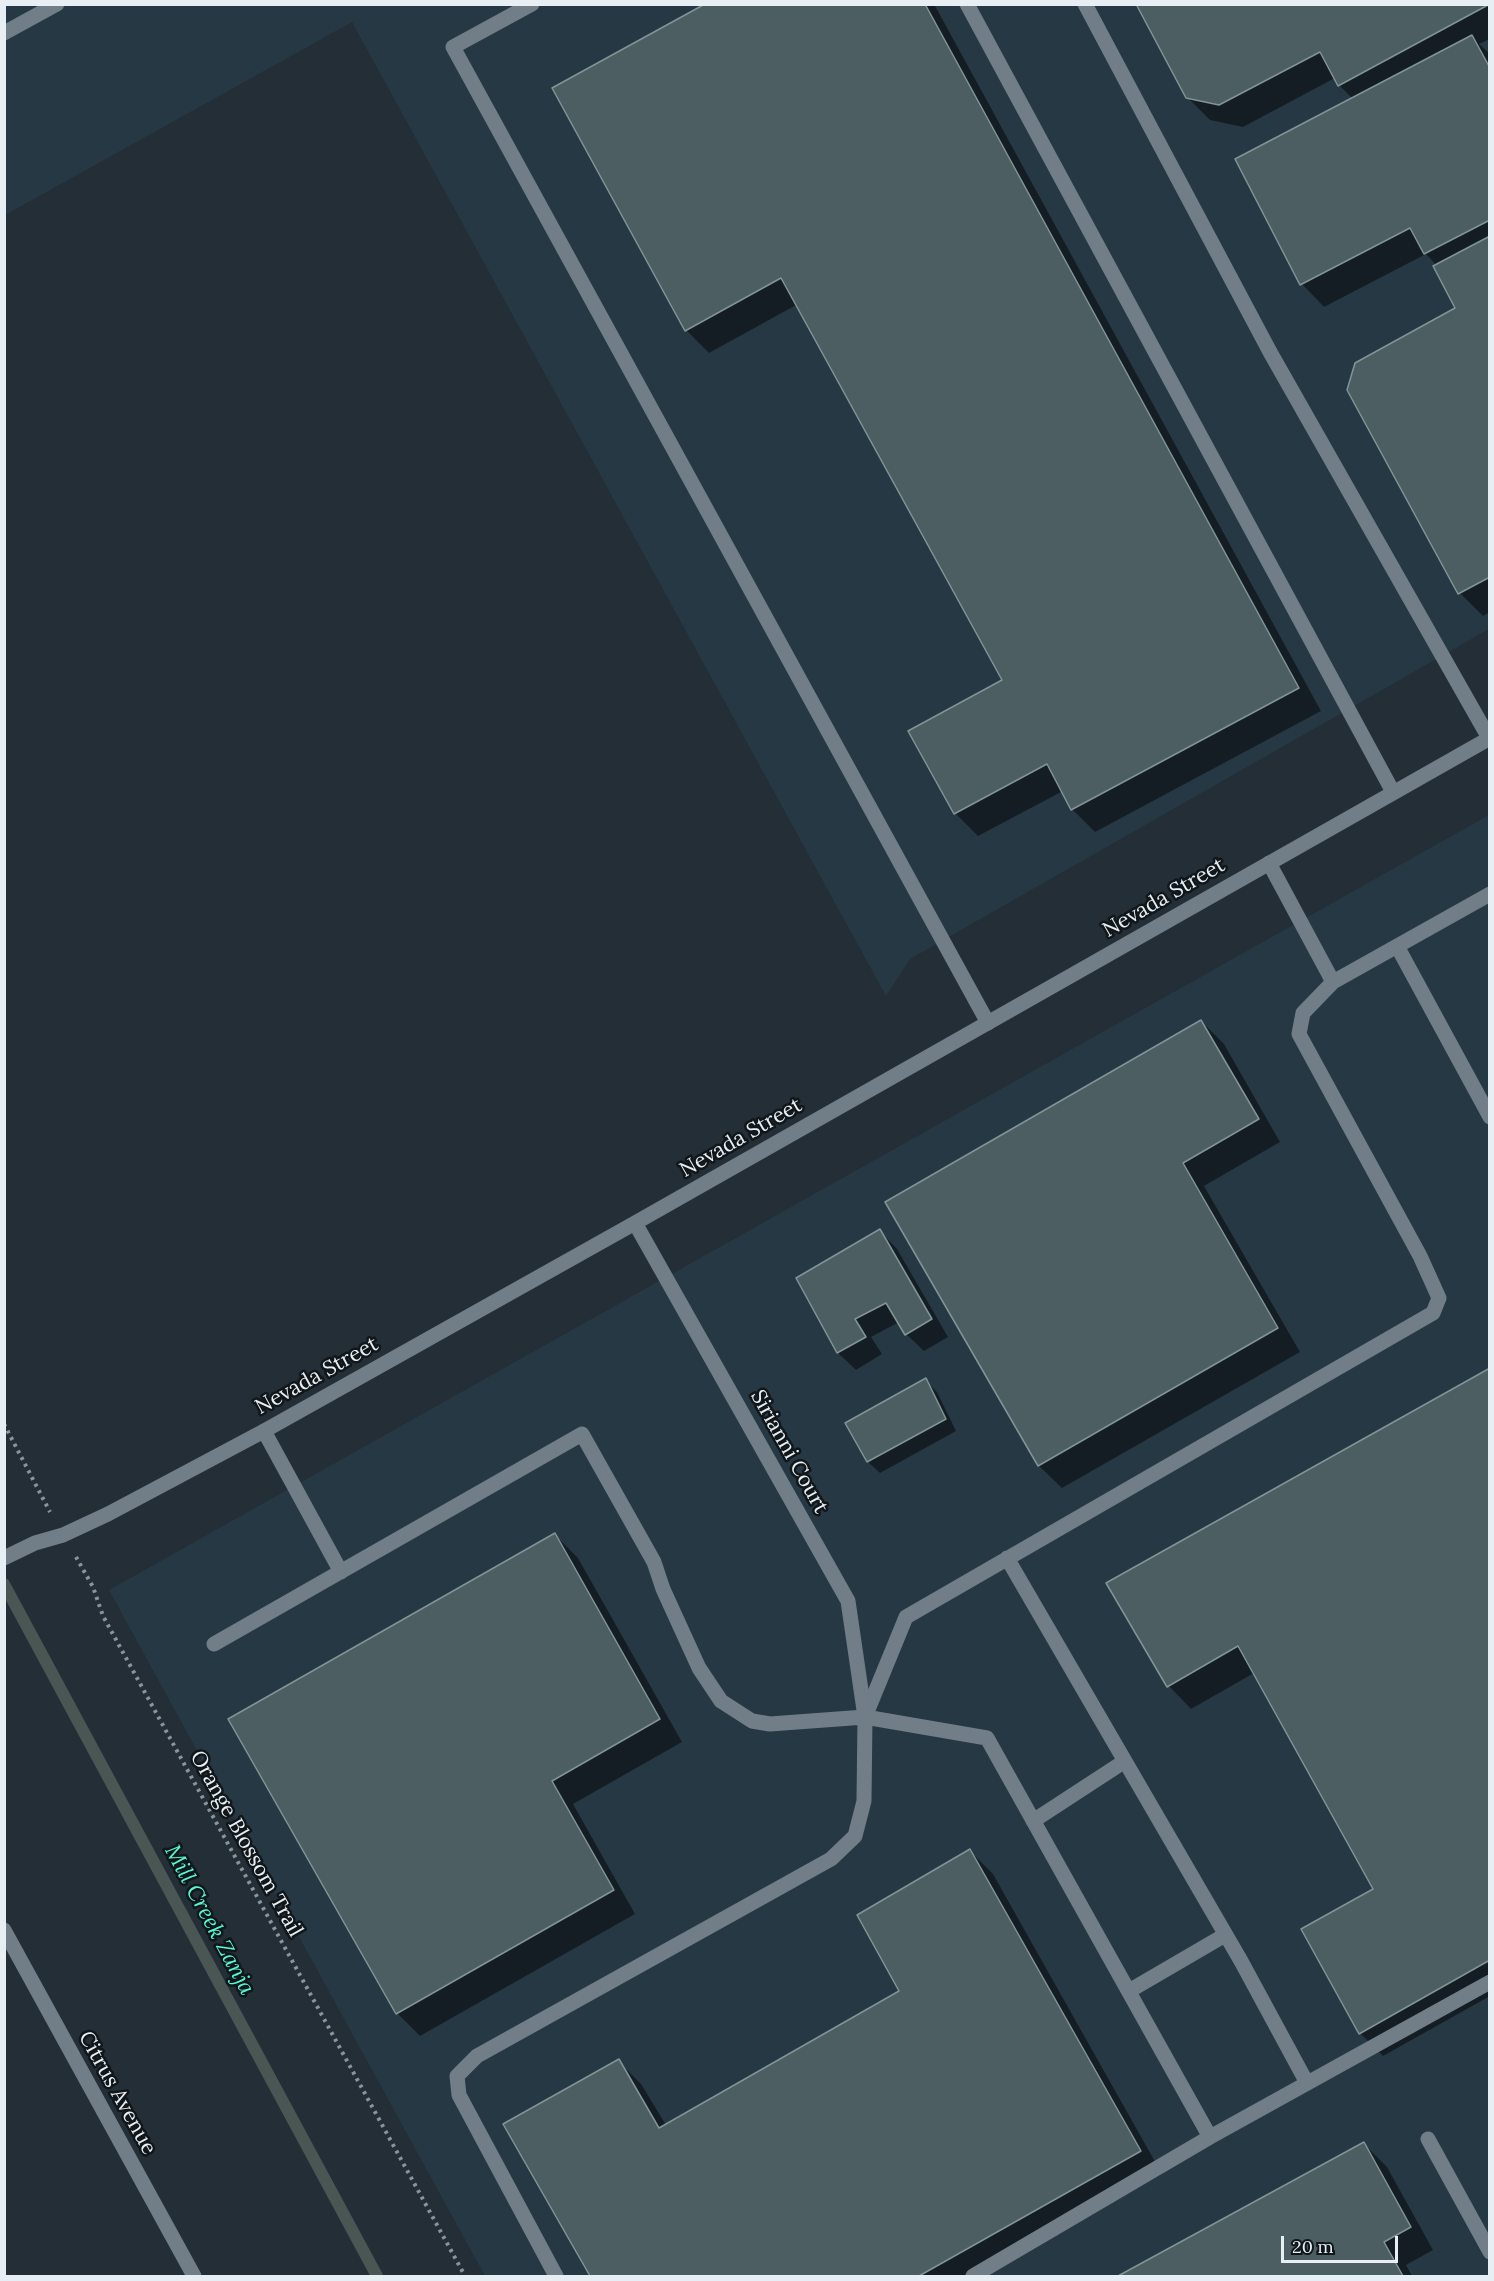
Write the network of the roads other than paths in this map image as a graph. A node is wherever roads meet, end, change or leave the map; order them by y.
1 (57, 4) edge
2 (532, 4) edge
3 (967, 4) edge
4 (1085, 4) edge
5 (4, 33) edge
6 (1489, 738) edge
7 (1394, 792) junction
8 (1269, 863) junction
9 (1490, 894) edge
10 (1397, 946) junction
11 (1333, 982) junction
12 (987, 1023) junction
13 (1490, 1117) edge
14 (635, 1223) junction
15 (264, 1431) junction
16 (11, 1555) edge
17 (1007, 1558) junction
18 (341, 1572) junction
19 (214, 1644) dead end
20 (865, 1717) junction
21 (1125, 1761) junction
22 (1033, 1821) junction
23 (4, 1930) edge
24 (1225, 1935) junction
25 (1490, 1982) edge
26 (1129, 1991) junction
27 (1307, 2083) junction
28 (1210, 2137) junction
29 (1428, 2139) dead end
30 (1490, 2252) edge
31 (194, 2277) edge
32 (556, 2277) edge
33 (972, 2277) edge

1 - 5 street
2 - 12 street
3 - 7 street
4 - 6 street
6 - 7 street, Nevada Street
7 - 8 street, Nevada Street
8 - 11 street
8 - 12 street, Nevada Street
9 - 10 street
10 - 11 street
10 - 13 street
11 - 17 street
12 - 14 street, Nevada Street
14 - 15 street, Nevada Street
14 - 20 street, Sirianni Court
15 - 16 street, Nevada Street
15 - 18 street
17 - 20 street
17 - 21 street
18 - 19 street
18 - 20 street
20 - 22 street
20 - 32 street
21 - 22 street
21 - 24 street
22 - 26 street
23 - 31 street, Citrus Avenue
24 - 26 street
24 - 27 street
25 - 27 street
26 - 28 street
27 - 28 street
28 - 33 street
29 - 30 street

